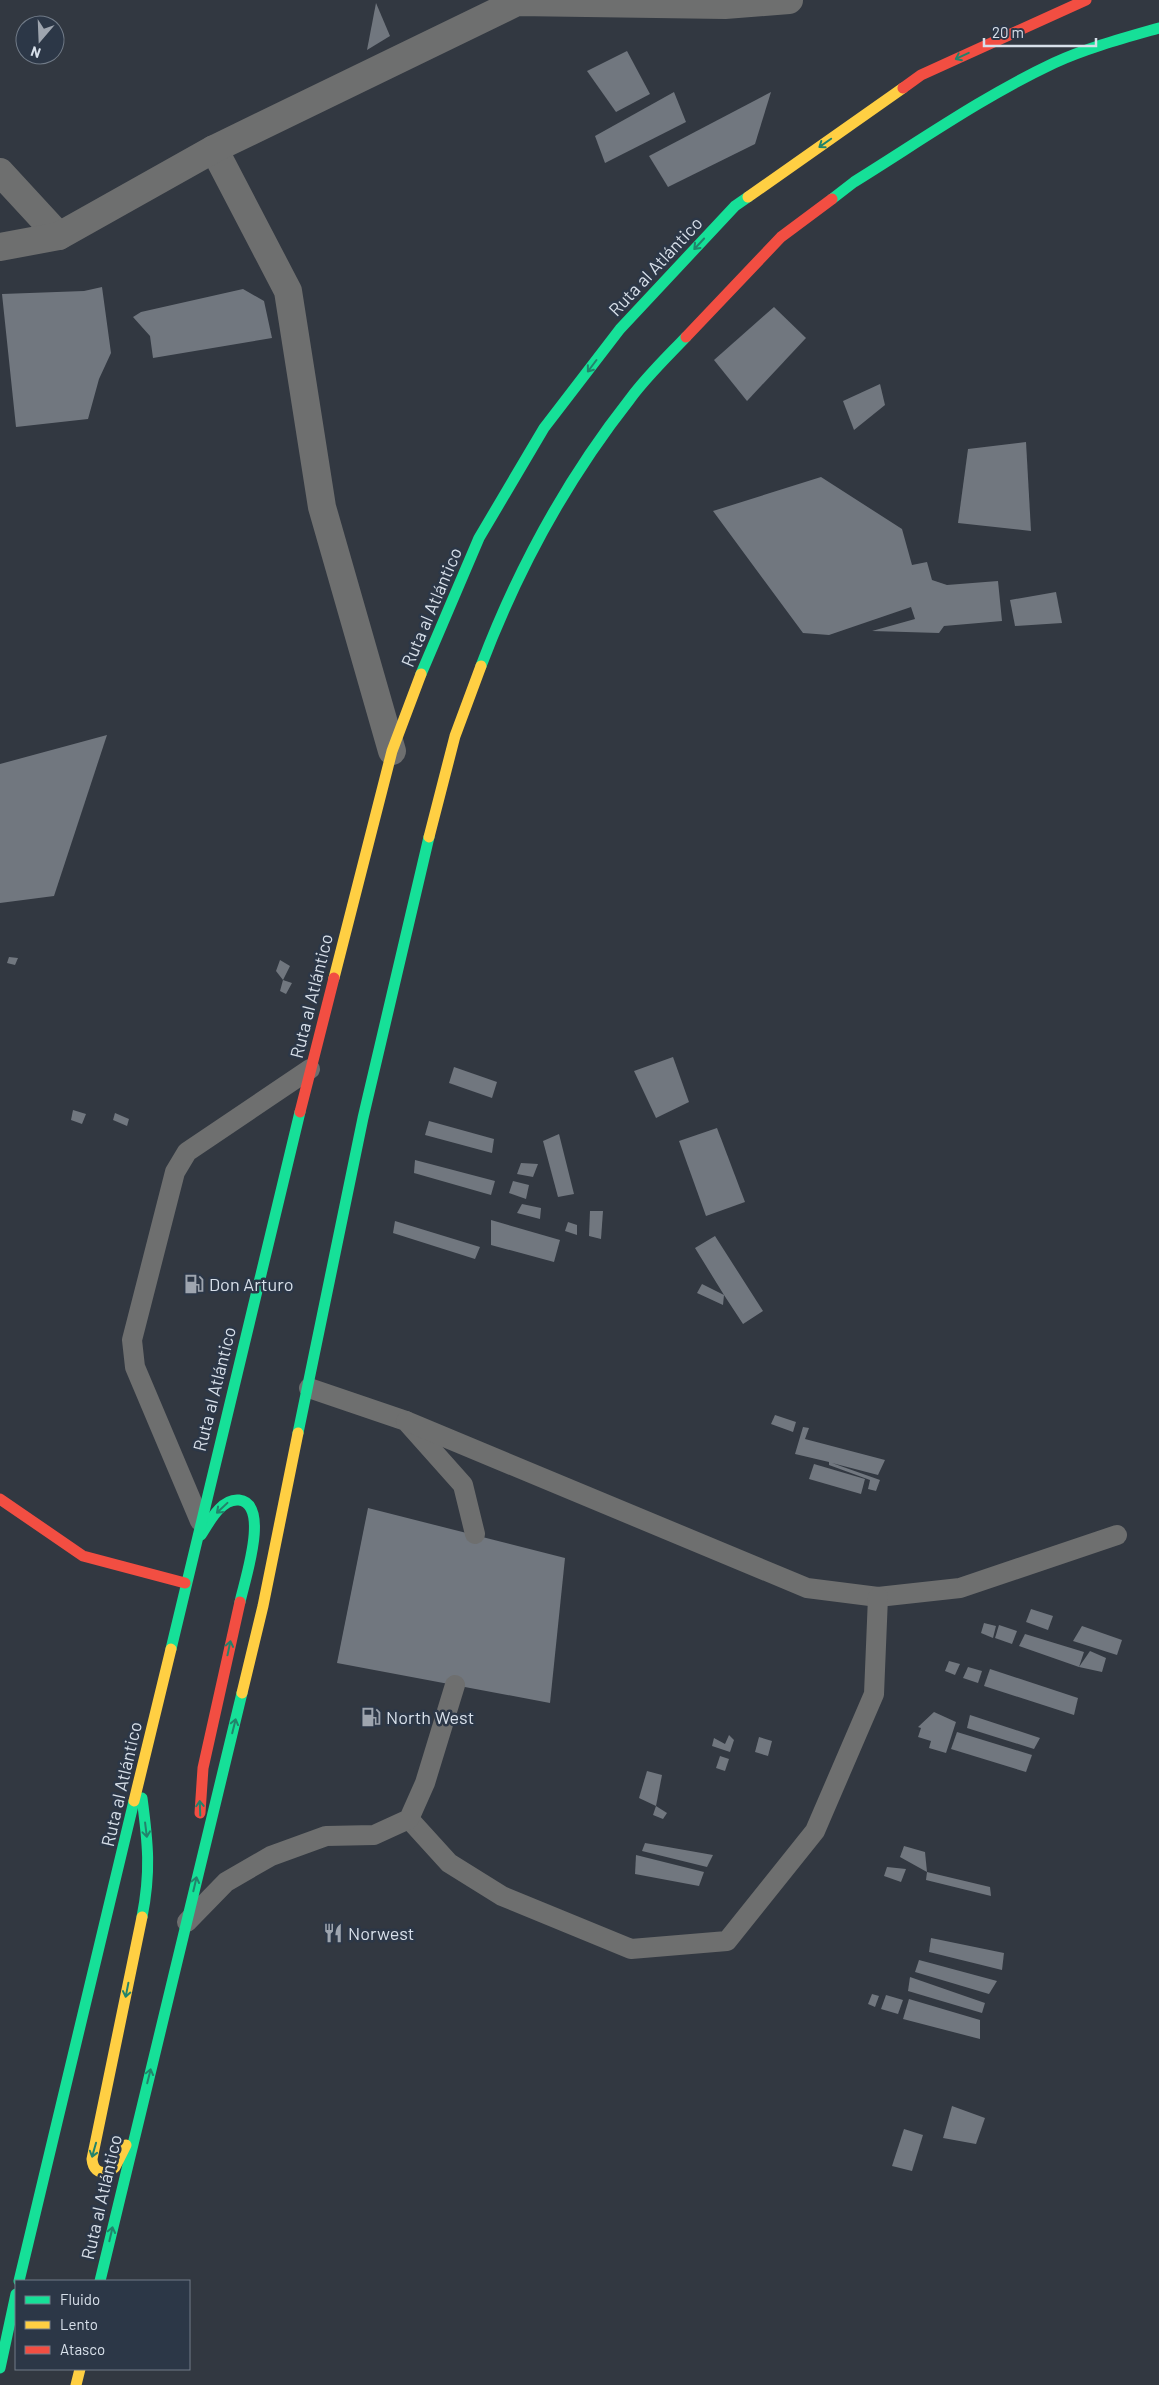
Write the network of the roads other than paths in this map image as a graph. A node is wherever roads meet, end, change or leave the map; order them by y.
1 (789, 0) edge
2 (1051, 0) edge
3 (516, 1) edge
4 (1083, 1) edge
5 (1159, 28) edge
6 (214, 149) junction
7 (0, 172) edge
8 (60, 236) junction
9 (0, 247) edge
10 (392, 751) junction
11 (310, 1069) junction
12 (309, 1388) junction
13 (406, 1421) junction
14 (0, 1499) edge
15 (200, 1521) junction
16 (475, 1534) dead end
17 (1116, 1535) dead end
18 (196, 1542) junction
19 (185, 1583) junction
20 (878, 1597) junction
21 (455, 1685) dead end
22 (140, 1782) junction
23 (409, 1820) junction
24 (202, 1856) junction
25 (187, 1922) junction
26 (136, 2125) junction
27 (19, 2280) edge
28 (100, 2280) edge
29 (15, 2299) edge
30 (0, 2368) edge
31 (80, 2370) edge
32 (76, 2385) edge

1 - 3 street
2 - 4 street
3 - 6 street
4 -> 10 main road, Ruta al Atlántico
5 - 12 main road, Ruta al Atlántico
6 - 8 street
6 - 10 street
7 - 8 street
8 - 9 street
10 - 11 main road, Ruta al Atlántico
11 - 15 main road, Ruta al Atlántico
11 - 15 lane
12 - 13 lane
24 -> 12 main road, Ruta al Atlántico
13 - 16 lane
13 - 20 lane
14 - 19 main road
15 - 18 main road, Ruta al Atlántico
17 - 20 lane
18 - 19 main road, Ruta al Atlántico
24 -> 18 main road
19 - 22 main road, Ruta al Atlántico
20 - 23 lane
21 - 23 lane
22 -> 26 main road
22 - 27 main road, Ruta al Atlántico
23 - 25 lane
25 -> 24 main road, Ruta al Atlántico
26 -> 25 main road, Ruta al Atlántico
28 -> 26 main road, Ruta al Atlántico
29 - 30 main road
31 - 32 main road

